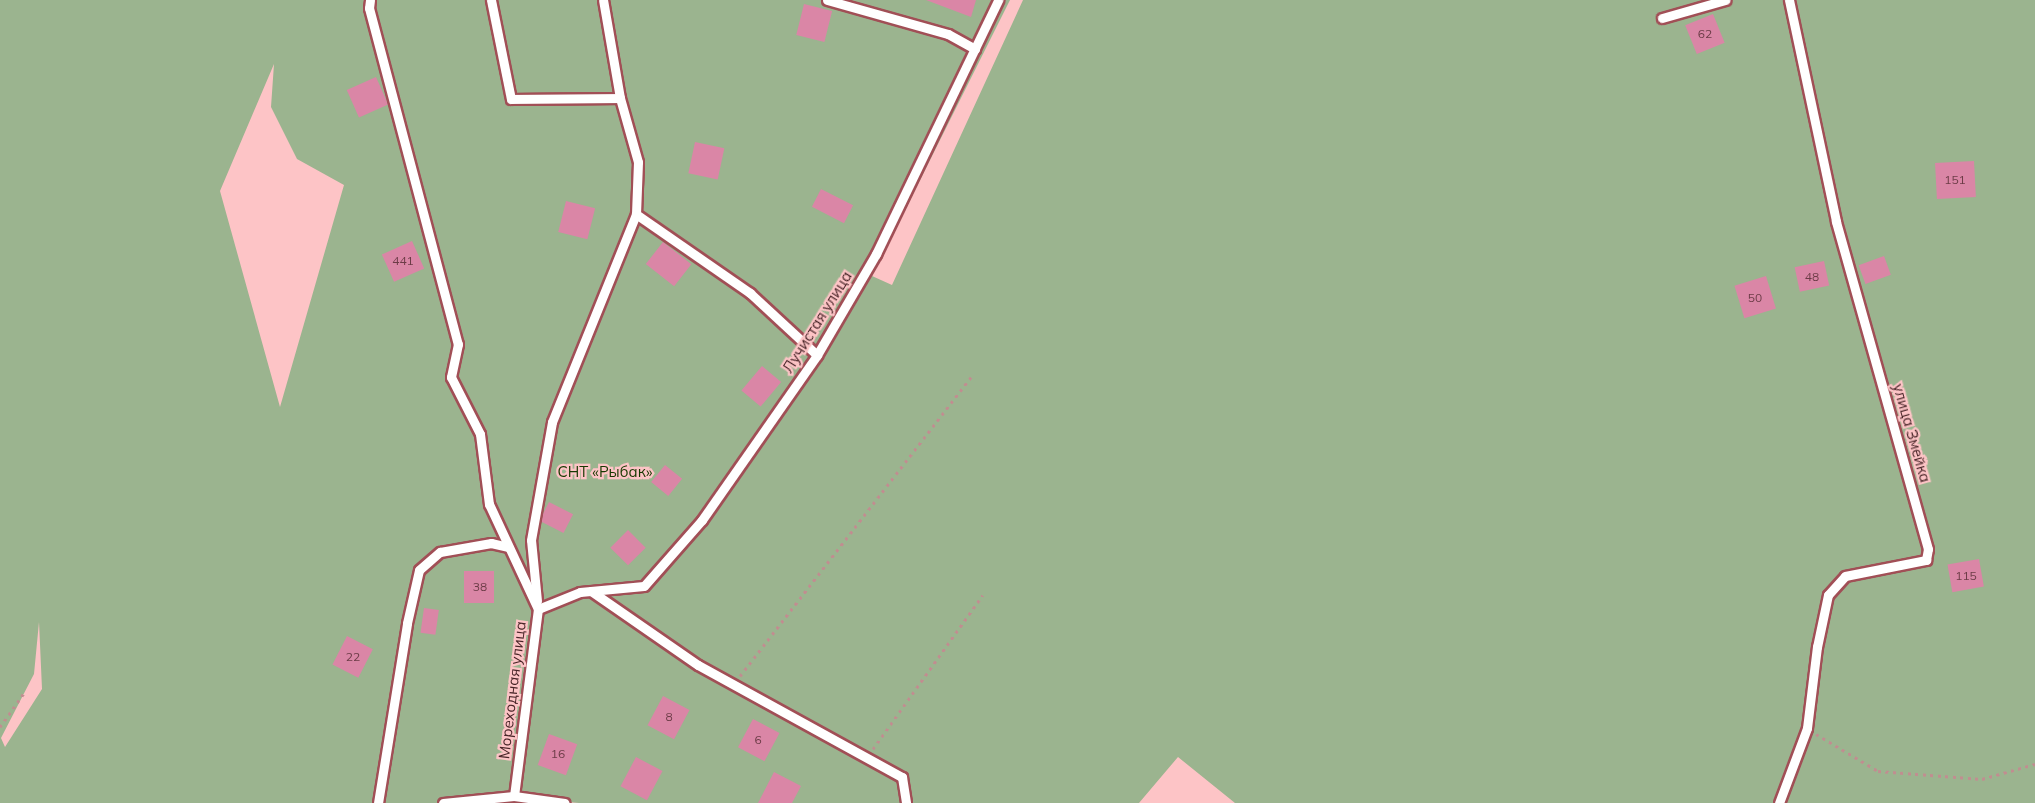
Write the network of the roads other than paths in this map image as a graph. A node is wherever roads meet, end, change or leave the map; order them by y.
1 (370, 0) edge
2 (491, 0) edge
3 (603, 0) edge
4 (827, 0) edge
5 (998, 0) edge
6 (1725, 0) edge
7 (1789, 0) edge
8 (1662, 18) dead end
9 (975, 49) junction
10 (620, 98) junction
11 (636, 214) junction
12 (817, 355) junction
13 (509, 547) junction
14 (591, 591) junction
15 (538, 609) junction
16 (514, 796) junction
17 (378, 803) edge
18 (443, 803) edge
19 (565, 803) edge
20 (906, 803) edge
21 (1779, 803) edge

1 - 13 lane
2 - 10 lane
3 - 10 lane
4 - 9 lane
5 - 9 lane, Лучистая улица
6 - 8 lane
7 - 21 lane, улица Змейка
9 - 12 lane, Лучистая улица
10 - 11 lane
11 - 12 lane
11 - 15 lane
12 - 14 lane, Лучистая улица
13 - 15 lane
13 - 17 lane
14 - 15 lane, Мореходная улица
14 - 20 lane
15 - 16 lane, Мореходная улица
16 - 18 lane
16 - 19 lane

